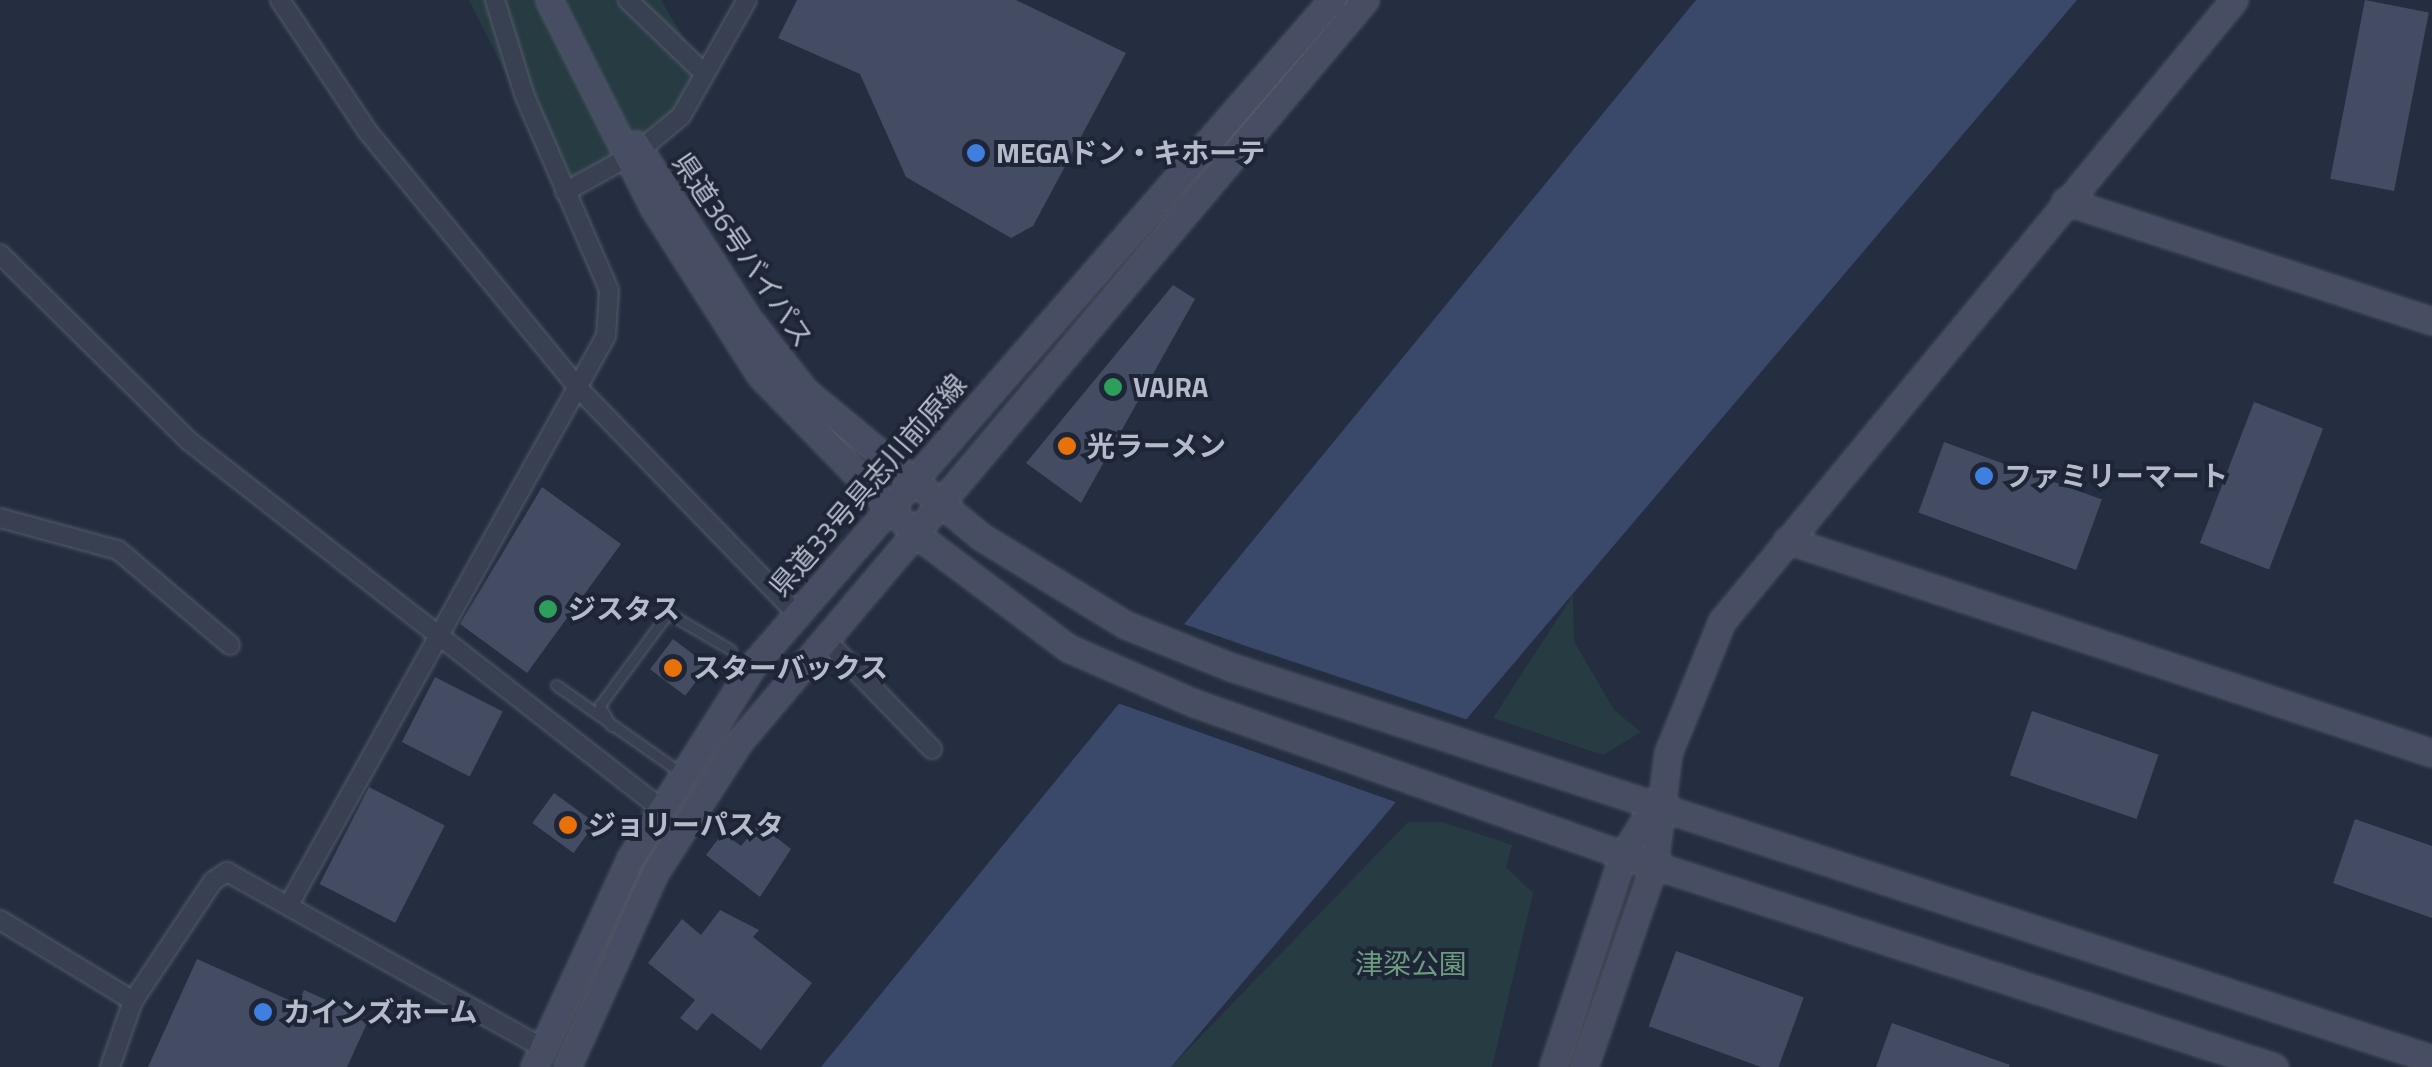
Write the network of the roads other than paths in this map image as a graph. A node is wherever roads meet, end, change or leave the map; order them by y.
1 (280, 0) edge
2 (495, 0) edge
3 (549, 0) edge
4 (628, 0) edge
5 (747, 0) edge
6 (1332, 0) edge
7 (1365, 0) edge
8 (2234, 0) edge
9 (705, 74) junction
10 (629, 143) junction
11 (565, 192) junction
12 (2066, 201) junction
13 (0, 254) edge
14 (2432, 322) edge
15 (580, 390) junction
16 (910, 482) junction
17 (937, 504) junction
18 (887, 509) junction
19 (0, 518) edge
20 (912, 532) junction
21 (1787, 540) junction
22 (796, 613) junction
23 (432, 637) junction
24 (824, 638) junction
25 (230, 645) dead end
26 (731, 650) dead end
27 (556, 684) dead end
28 (612, 726) junction
29 (932, 749) dead end
30 (2432, 754) edge
31 (680, 773) junction
32 (1656, 801) junction
33 (658, 807) junction
34 (1623, 854) junction
35 (1654, 865) junction
36 (291, 901) junction
37 (0, 920) edge
38 (133, 1001) junction
39 (538, 1058) edge
40 (2432, 1059) edge
41 (110, 1067) edge
42 (567, 1067) edge
43 (1553, 1067) edge
44 (1584, 1067) edge
45 (2274, 1067) edge

1 - 15 street
2 - 11 street
3 - 10 street
4 - 9 street
5 - 9 street
6 - 16 street, 県道33号具志川前原線
7 - 17 street
8 - 12 street
9 - 10 street
10 - 11 street
10 - 16 street, 県道36号バイパス
10 - 18 street
11 - 15 street
12 - 14 street
12 - 21 street
13 - 23 street
15 - 22 street
15 - 23 street
16 - 17 street
16 - 18 street, 県道33号具志川前原線
17 - 20 street
17 - 32 street
18 - 20 street
18 - 22 street, 県道33号具志川前原線
19 - 25 street
20 - 24 street
20 - 34 street
21 - 30 street
21 - 32 street
22 - 31 street, 県道33号具志川前原線
23 - 33 street
23 - 36 street
24 - 29 street
24 - 42 street
26 - 28 lane
27 - 28 lane
28 - 31 lane
31 - 33 street, 県道33号具志川前原線
32 - 34 street
32 - 35 street
32 - 40 street
33 - 39 street, 県道33号具志川前原線
34 - 35 street
34 - 43 street
35 - 44 street
35 - 45 street
36 - 38 street
36 - 39 street
37 - 38 street
38 - 41 street

